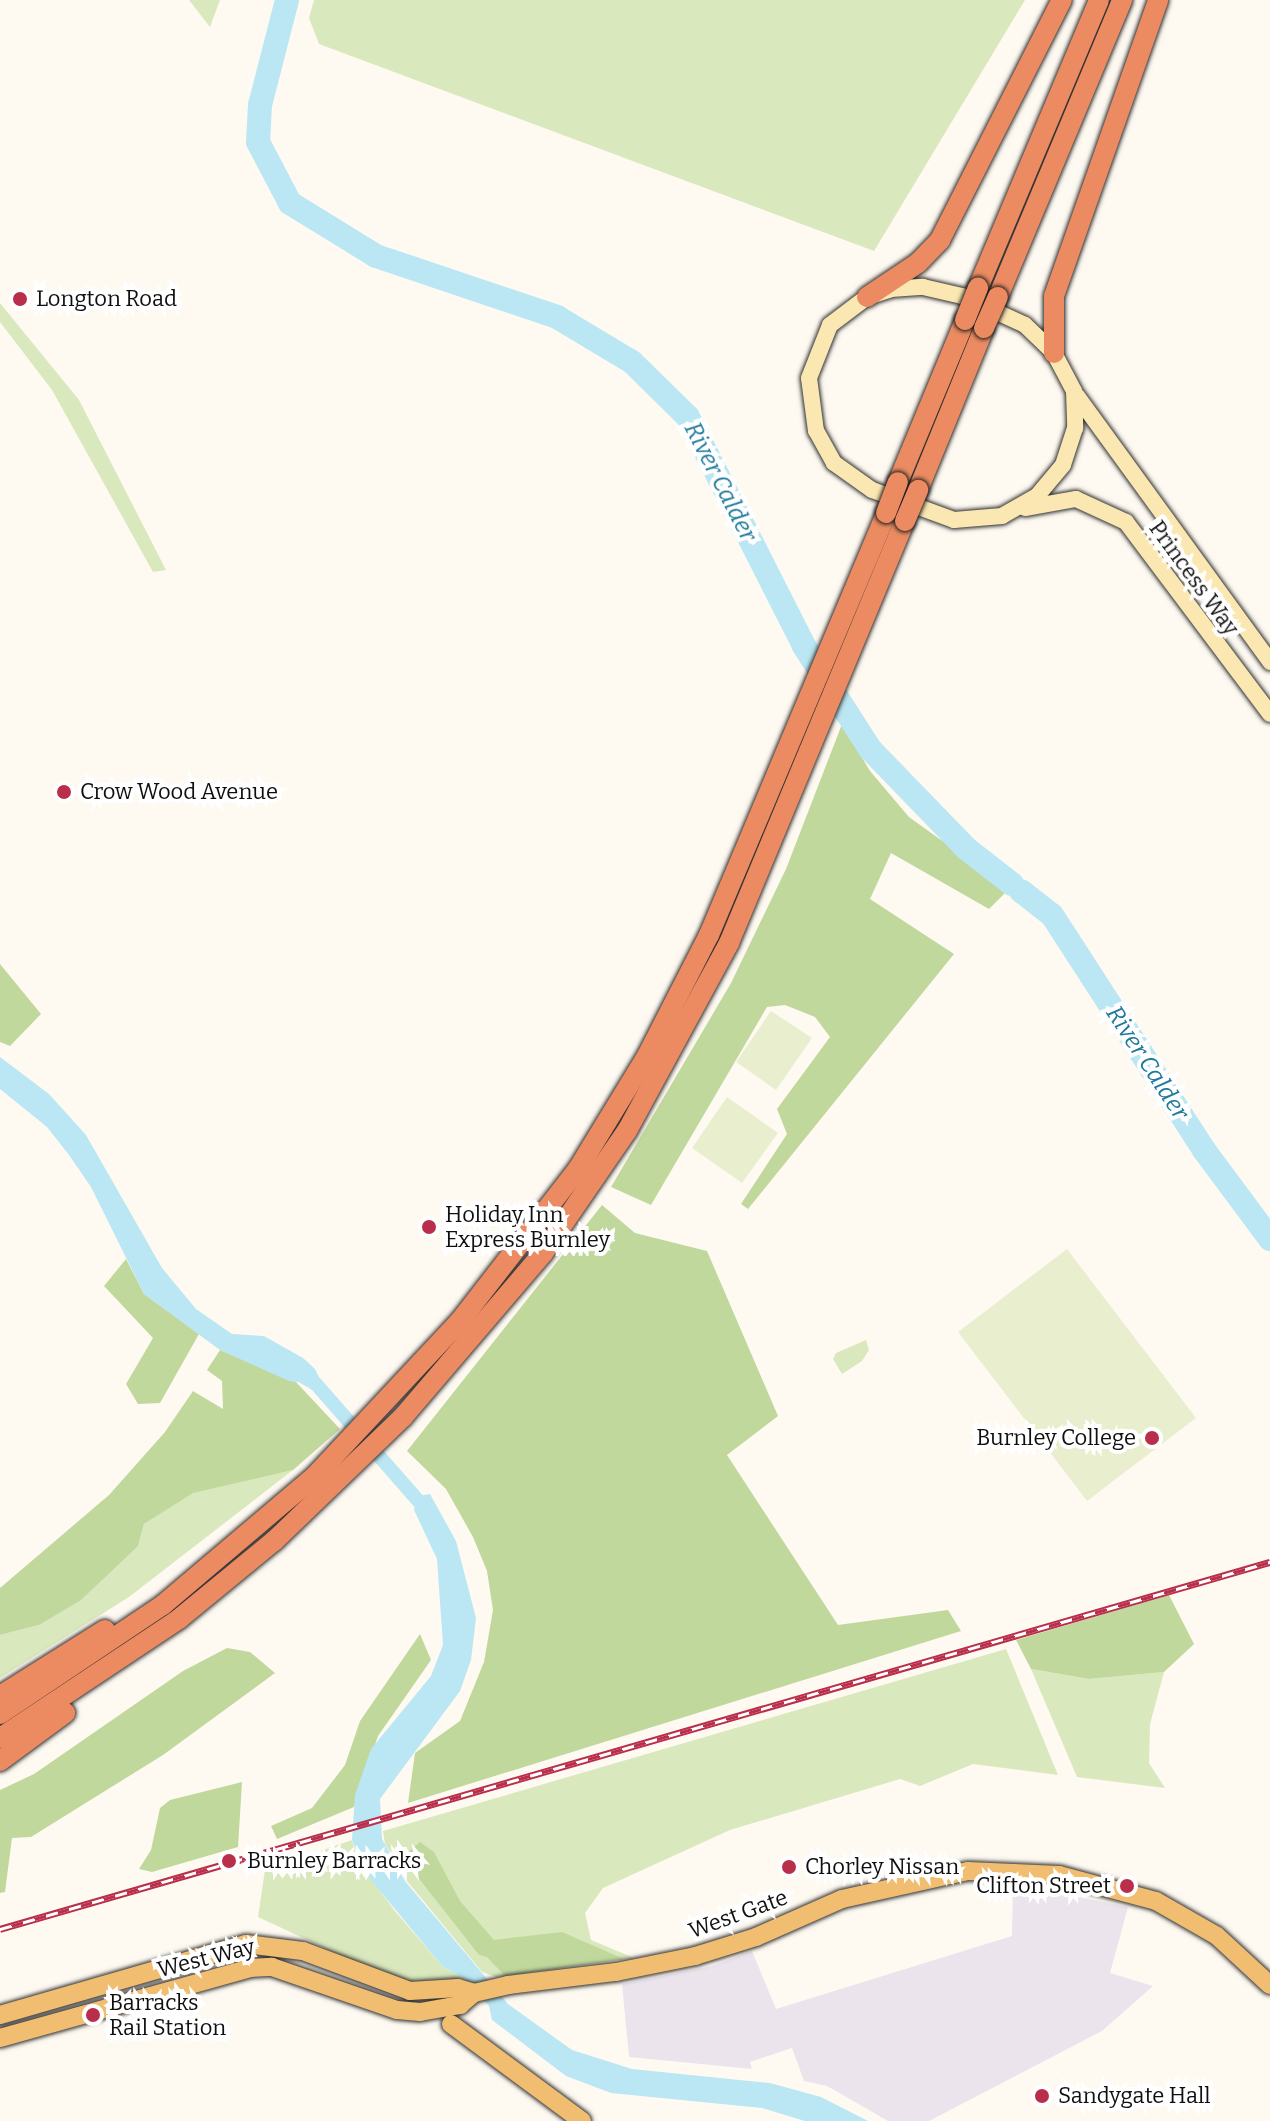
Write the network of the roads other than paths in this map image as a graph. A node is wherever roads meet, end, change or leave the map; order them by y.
1 (1062, 0) edge
2 (1099, 0) edge
3 (1122, 0) edge
4 (1158, 0) edge
5 (867, 297) junction
6 (1054, 353) junction
7 (1074, 391) junction
8 (1015, 510) junction
9 (1270, 662) edge
10 (1270, 714) edge
11 (244, 1566) junction
12 (192, 1581) junction
13 (0, 1696) edge
14 (0, 1714) edge
15 (0, 1738) edge
16 (0, 1761) edge
17 (376, 1980) junction
18 (1270, 1985) edge
19 (474, 1993) junction
20 (0, 2015) edge
21 (446, 2016) junction
22 (0, 2038) edge
23 (582, 2121) edge

1 - 5 highway
2 - 12 highway, bridge
3 - 11 highway, bridge
4 - 6 highway
5 - 6 main road
5 - 8 main road
6 - 7 main road
7 - 8 main road
7 - 9 main road, Princess Way
8 - 10 main road, Princess Way
11 - 15 highway
11 - 16 highway
12 - 13 highway
12 - 14 highway
17 - 19 main road, West Way
17 - 20 main road, West Way
17 - 21 main road, West Way
18 - 19 main road, West Gate
19 - 21 main road, West Way
21 - 22 main road, West Way
21 - 23 main road

